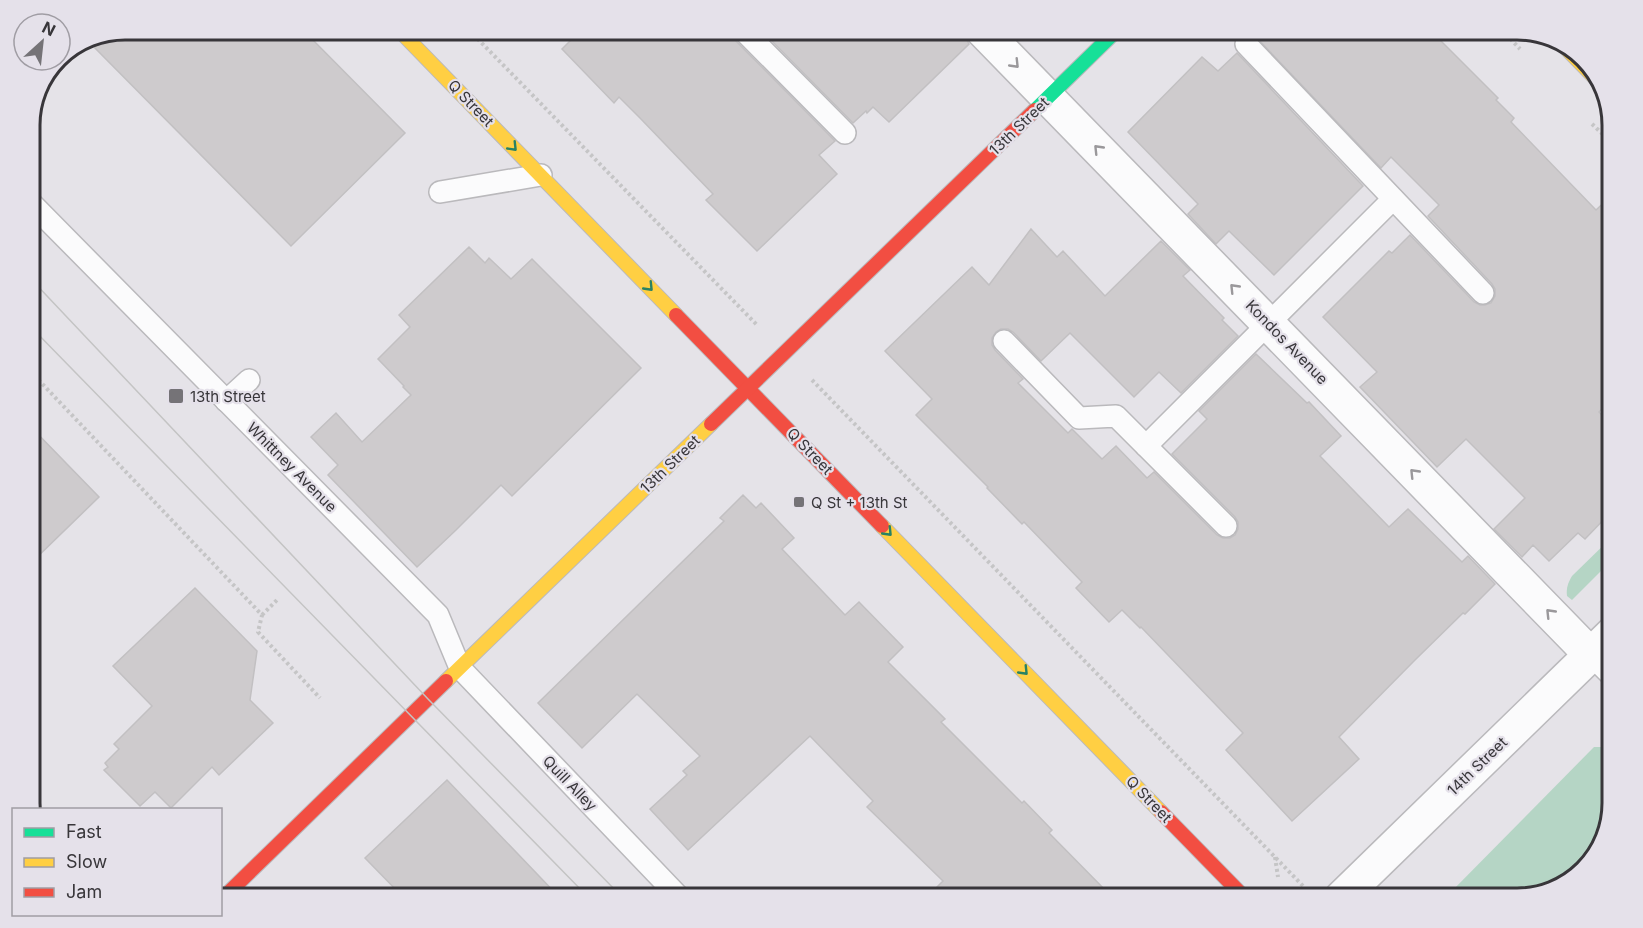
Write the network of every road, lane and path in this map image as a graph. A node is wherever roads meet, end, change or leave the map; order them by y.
1 (409, 40) edge
2 (480, 40) edge
3 (753, 40) edge
4 (992, 40) edge
5 (1108, 40) edge
6 (1246, 44) dead end
7 (1048, 98) junction
8 (845, 133) dead end
9 (541, 176) junction
10 (440, 192) dead end
11 (1394, 199) junction
12 (41, 213) edge
13 (1483, 293) dead end
14 (1269, 324) junction
15 (1004, 341) dead end
16 (784, 353) junction
17 (249, 380) dead end
18 (41, 383) edge
19 (748, 388) junction
20 (226, 401) junction
21 (1146, 446) junction
22 (1226, 526) dead end
23 (279, 598) dead end
24 (262, 615) junction
25 (1602, 651) edge
26 (1602, 659) edge
27 (460, 668) junction
28 (320, 698) dead end
29 (233, 888) edge
30 (670, 888) edge
31 (1235, 888) edge
32 (1305, 888) edge
33 (1352, 888) edge

1 -> 9 main road, Q Street
2 - 16 path
3 - 8 lane
4 -> 7 street, Kondos Avenue
5 - 7 main road, 13th Street
6 - 11 lane
14 -> 7 street, Kondos Avenue
7 - 16 main road, 13th Street
9 - 10 lane
9 -> 19 main road, Q Street
11 - 13 lane
11 - 14 lane
12 - 20 lane, Whittney Avenue
14 - 21 lane
25 -> 14 street, Kondos Avenue
15 - 21 lane
16 - 19 main road, 13th Street
16 - 32 path
17 - 20 lane
18 - 24 path
19 - 27 main road, 13th Street
19 -> 31 main road, Q Street
20 - 27 lane, Whittney Avenue
21 - 22 lane
23 - 24 path
24 - 28 path
26 - 33 street, 14th Street
27 - 29 main road, 13th Street
27 - 30 lane, Quill Alley

